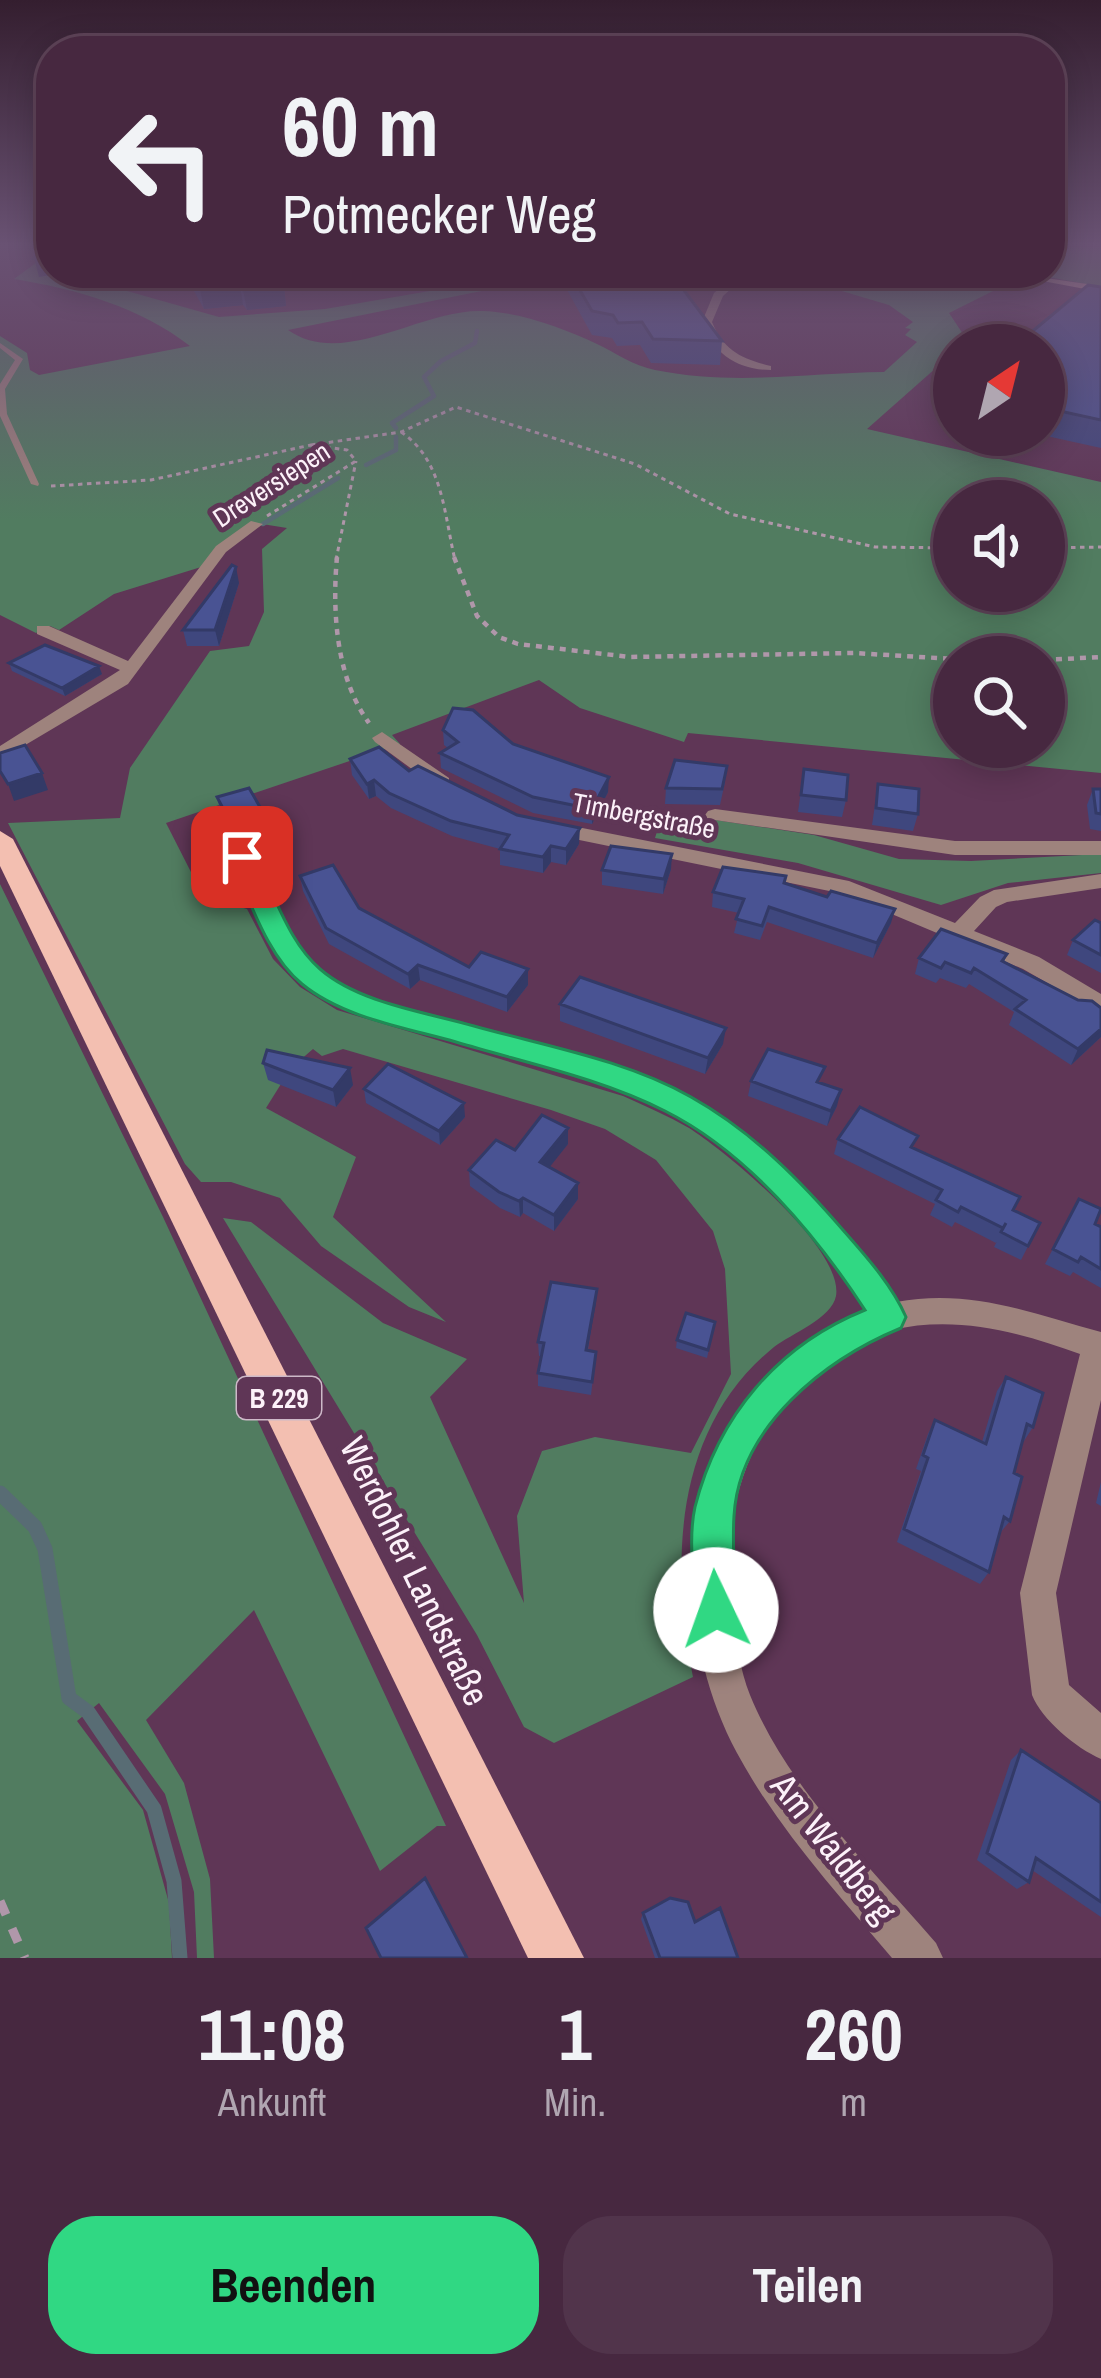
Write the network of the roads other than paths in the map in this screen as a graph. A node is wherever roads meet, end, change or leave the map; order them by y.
1 (715, 338) edge
2 (0, 345) edge
3 (767, 368) dead end
4 (35, 484) road end
5 (256, 524) road end
6 (43, 630) dead end
7 (130, 668) junction
8 (382, 738) road end
9 (0, 754) edge
10 (466, 795) edge
11 (716, 815) dead end
12 (526, 822) edge
13 (0, 838) edge
14 (1101, 848) edge
15 (242, 857) dead end
16 (1101, 880) edge
17 (961, 931) junction
18 (1101, 1005) edge
19 (889, 1317) junction
20 (1100, 1346) edge
21 (1101, 1739) edge
22 (557, 1958) edge
23 (921, 1958) edge

1 - 3 street
2 - 4 lane
5 - 7 street, Dreversiepen
6 - 7 street
7 - 9 street, Dreversiepen
8 - 10 street
11 - 14 street, Timbergstraße
12 - 17 street, Timbergstraße
13 - 22 main road, Werdohler Landstraße / B 229
15 - 19 street
16 - 17 street
17 - 18 street, Timbergstraße
19 - 20 street, Am Waldberg
19 - 23 street, Am Waldberg
20 - 21 street, Am Waldberg

